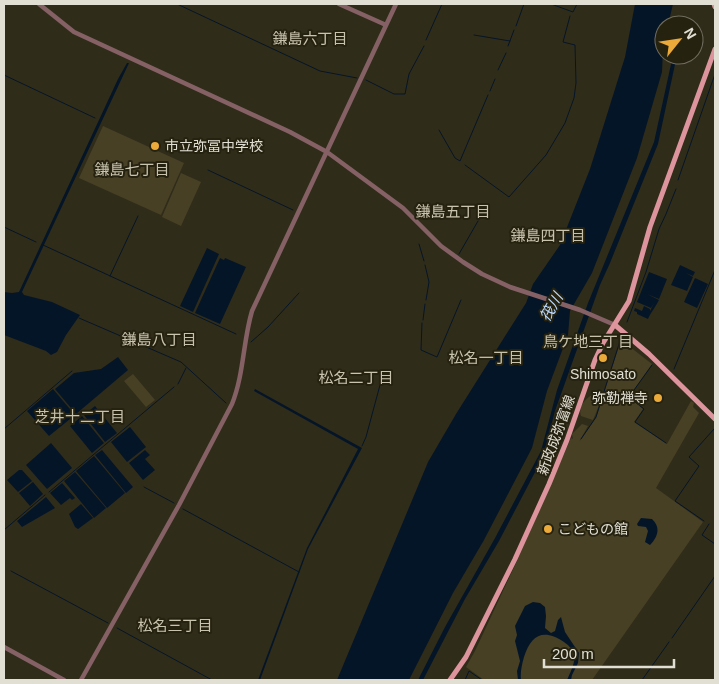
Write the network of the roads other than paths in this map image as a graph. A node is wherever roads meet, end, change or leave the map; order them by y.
1 (40, 4) edge
2 (339, 4) edge
3 (396, 4) edge
4 (386, 26) junction
5 (715, 50) edge
6 (327, 152) junction
7 (614, 325) junction
8 (715, 419) edge
9 (4, 647) edge
10 (64, 680) edge
11 (81, 680) edge
12 (450, 680) edge

1 - 6 street
2 - 4 street
3 - 4 street
4 - 6 street
5 - 7 main road, 新政成弥富線
6 - 7 street
6 - 11 street
7 - 8 main road
7 - 12 main road, 新政成弥富線
9 - 10 street

